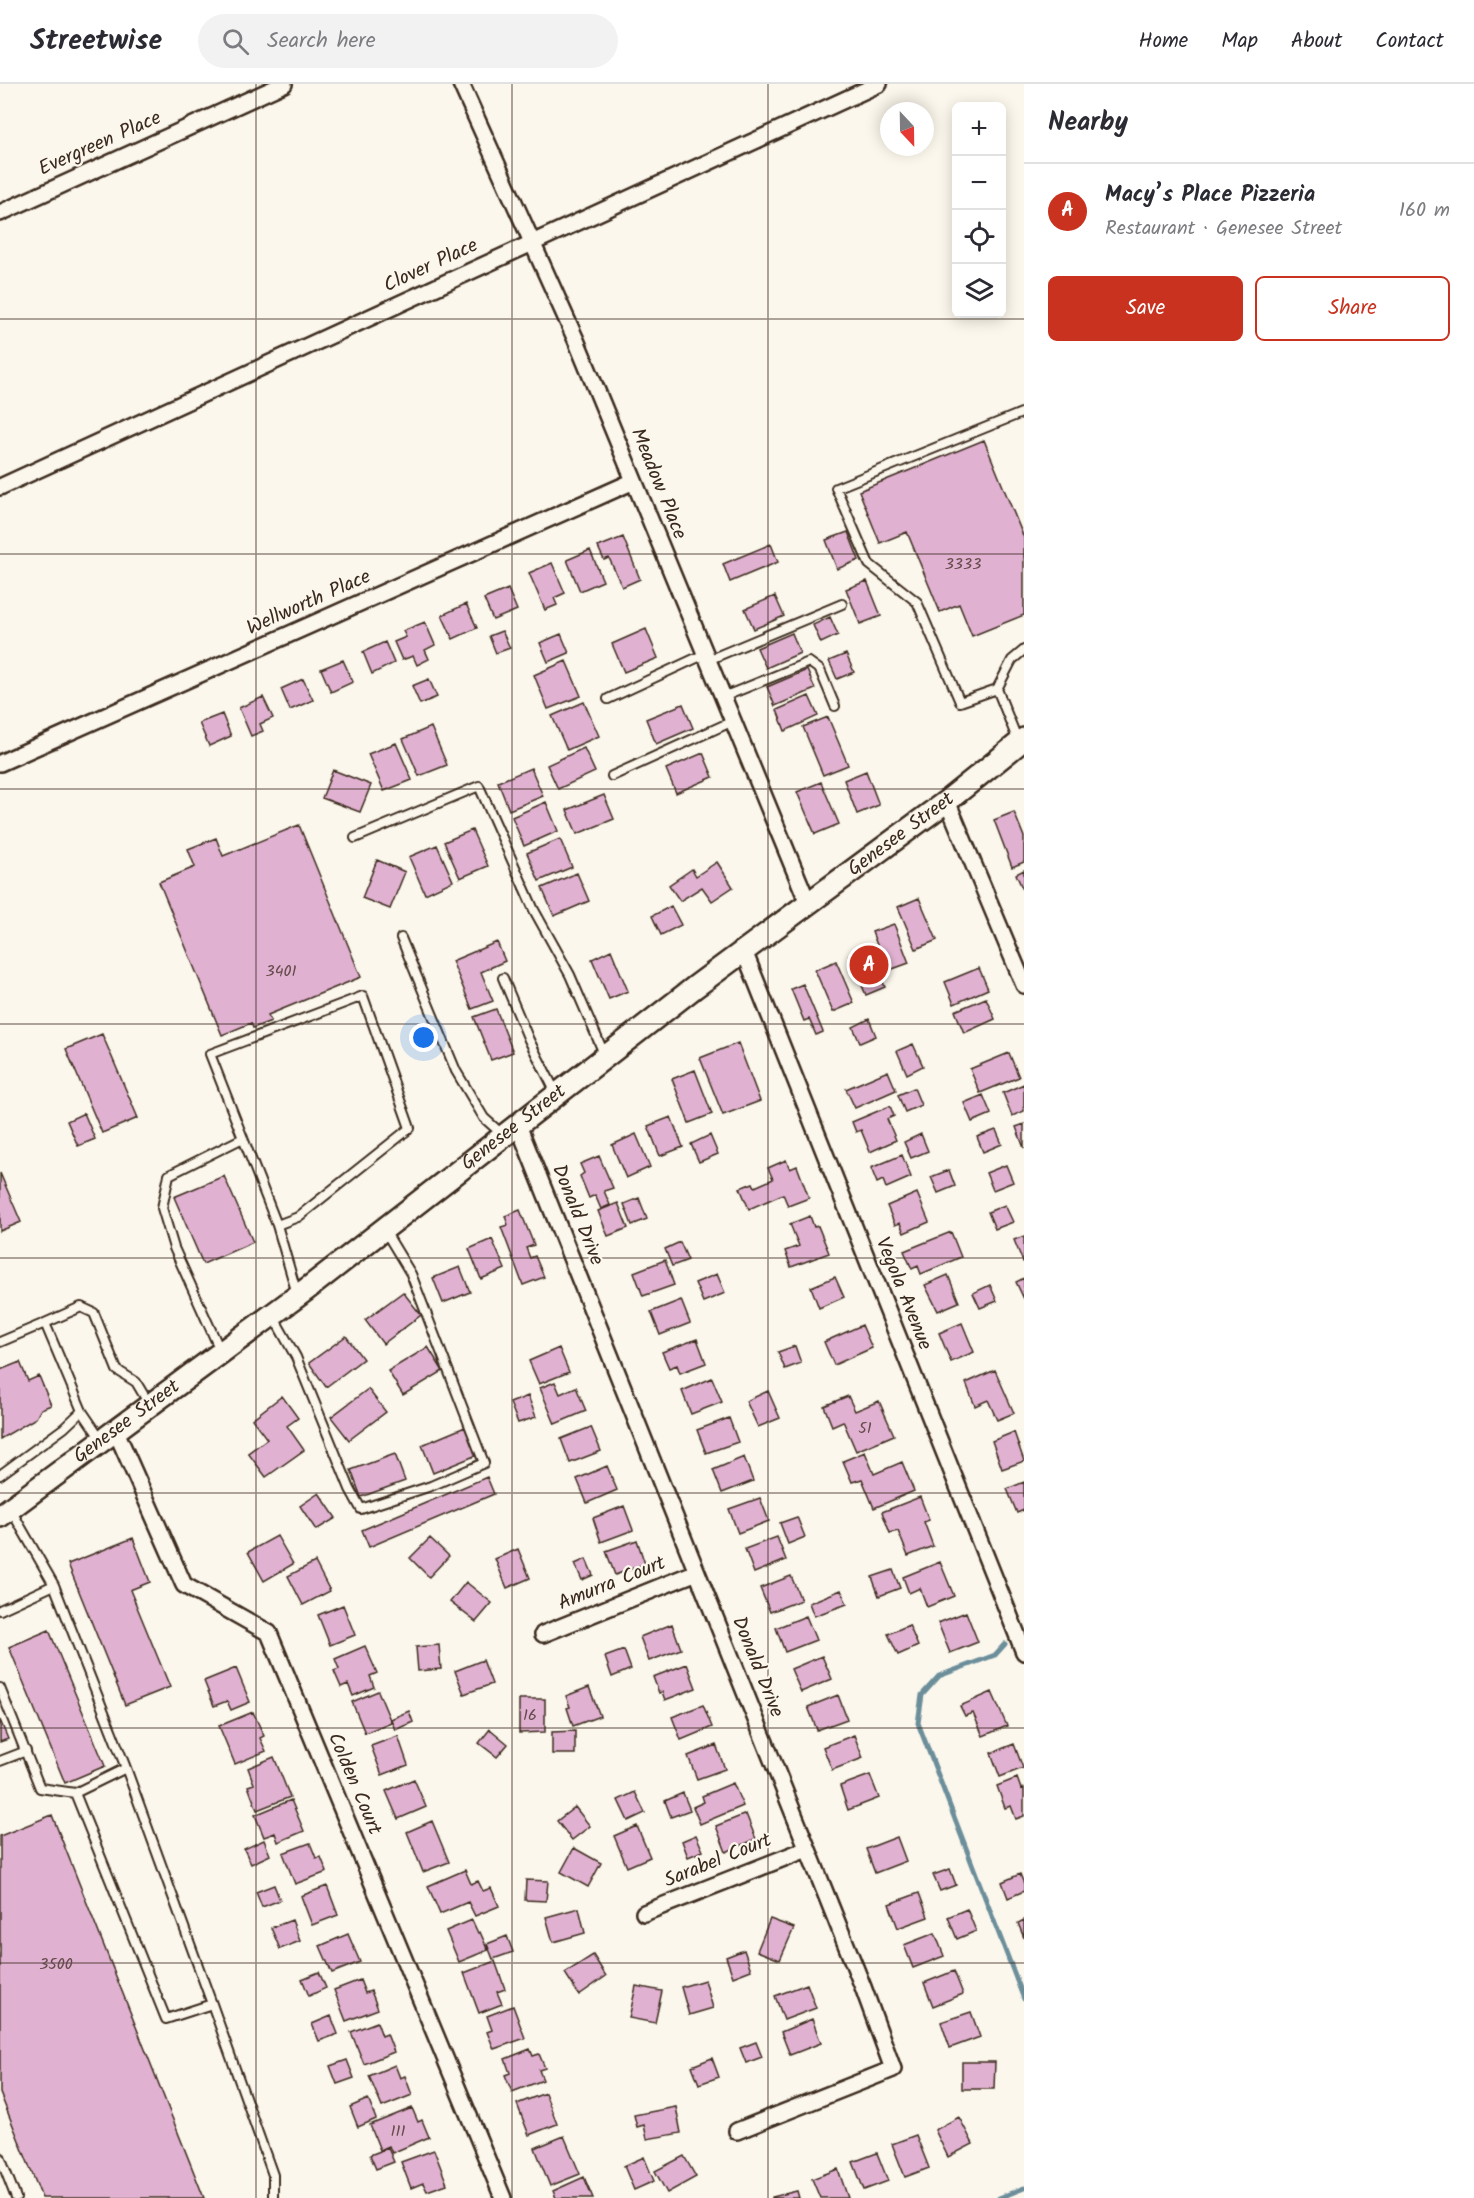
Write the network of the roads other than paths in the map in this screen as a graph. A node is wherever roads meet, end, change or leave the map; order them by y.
1 (284, 84) edge
2 (461, 84) edge
3 (879, 84) edge
4 (0, 213) edge
5 (533, 242) junction
6 (1024, 412) edge
7 (634, 481) junction
8 (0, 487) edge
9 (842, 604) dead end
10 (1024, 650) edge
11 (706, 657) junction
12 (997, 688) junction
13 (723, 697) junction
14 (608, 699) dead end
15 (836, 706) dead end
16 (733, 721) junction
17 (1021, 741) edge
18 (0, 763) edge
19 (612, 776) dead end
20 (947, 801) junction
21 (355, 838) dead end
22 (808, 903) junction
23 (401, 938) dead end
24 (744, 951) junction
25 (503, 978) dead end
26 (1024, 985) edge
27 (605, 1057) junction
28 (556, 1094) junction
29 (511, 1130) junction
30 (243, 1138) junction
31 (277, 1225) junction
32 (384, 1229) junction
33 (298, 1295) junction
34 (272, 1314) junction
35 (45, 1323) junction
36 (0, 1342) edge
37 (221, 1351) junction
38 (149, 1404) junction
39 (82, 1411) junction
40 (108, 1434) junction
41 (0, 1475) edge
42 (5, 1512) edge
43 (697, 1572) junction
44 (54, 1585) junction
45 (0, 1610) edge
46 (543, 1634) dead end
47 (1024, 1652) edge
48 (0, 1688) edge
49 (26, 1751) junction
50 (0, 1761) edge
51 (126, 1768) junction
52 (75, 1793) junction
53 (807, 1849) junction
54 (644, 1913) dead end
55 (212, 2004) junction
56 (737, 2131) dead end
57 (0, 2157) edge
58 (16, 2198) edge
59 (273, 2198) edge
60 (503, 2198) edge

1 - 4 street, Evergreen Place
2 - 5 street, Meadow Place
3 - 5 street, Clover Place
5 - 7 street, Meadow Place
5 - 8 street, Clover Place
6 - 12 lane
7 - 11 street, Meadow Place
7 - 18 street, Wellworth Place
9 - 11 lane
10 - 12 lane
11 - 13 street, Meadow Place
11 - 14 lane
12 - 17 lane
13 - 15 lane
13 - 16 street, Meadow Place
16 - 19 lane
16 - 22 street, Meadow Place
17 - 20 main road, Genesee Street
20 - 22 main road, Genesee Street
20 - 26 street
21 - 27 lane
22 - 24 main road, Genesee Street
23 - 29 lane
24 - 27 main road, Genesee Street
24 - 47 street, Vegola Avenue
25 - 28 lane
27 - 28 main road, Genesee Street
28 - 29 main road, Genesee Street
29 - 32 main road, Genesee Street
29 - 43 street, Donald Drive
30 - 31 lane
30 - 31 lane
30 - 37 lane
31 - 33 lane
32 - 33 main road, Genesee Street
32 - 34 lane
33 - 34 main road, Genesee Street
34 - 37 main road, Genesee Street
35 - 36 lane
35 - 38 lane
35 - 39 lane
37 - 38 main road, Genesee Street
38 - 40 main road, Genesee Street
39 - 40 lane
39 - 41 lane
40 - 42 main road, Genesee Street
40 - 60 street, Colden Court
42 - 44 lane
43 - 46 street, Amurra Court
43 - 53 street, Donald Drive
44 - 45 lane
44 - 51 lane
48 - 49 lane
49 - 50 lane
49 - 52 lane
51 - 52 lane
51 - 55 lane
52 - 55 lane
53 - 54 street, Sarabel Court
53 - 56 street, Donald Drive
55 - 59 lane
57 - 58 lane

